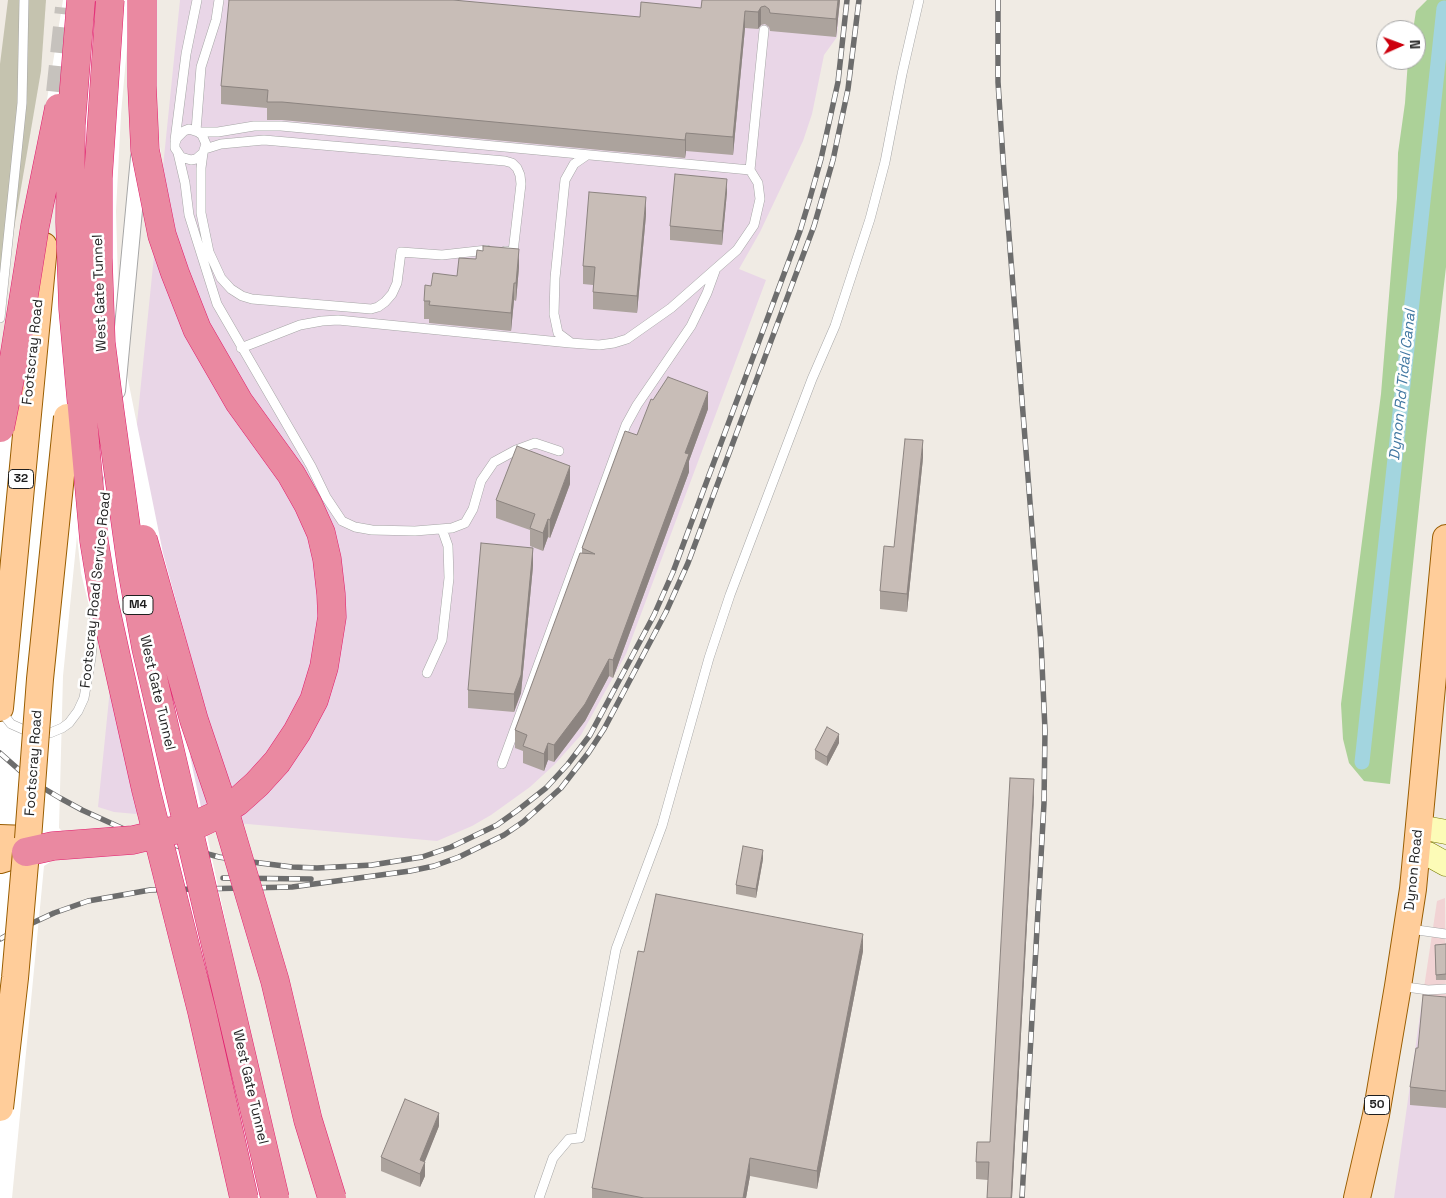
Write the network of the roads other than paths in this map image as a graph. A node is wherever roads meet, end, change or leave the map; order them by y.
1 (24, 0) edge
2 (74, 0) edge
3 (81, 0) edge
4 (110, 0) edge
5 (142, 0) edge
6 (154, 0) edge
7 (196, 0) edge
8 (219, 0) edge
9 (919, 0) edge
10 (764, 30) dead end
11 (197, 131) junction
12 (175, 143) junction
13 (204, 151) junction
14 (178, 153) junction
15 (588, 154) junction
16 (750, 170) junction
17 (48, 206) dead end
18 (715, 270) junction
19 (0, 318) edge
20 (570, 342) junction
21 (241, 348) junction
22 (110, 412) junction
23 (67, 417) dead end
24 (0, 428) edge
25 (559, 451) dead end
26 (110, 462) joint
27 (442, 529) junction
28 (1446, 538) edge
29 (1442, 616) edge
30 (427, 673) dead end
31 (0, 709) edge
32 (502, 764) dead end
33 (1446, 832) edge
34 (0, 838) edge
35 (1418, 840) junction
36 (27, 845) junction
37 (0, 860) edge
38 (1446, 864) edge
39 (1408, 928) junction
40 (1446, 934) edge
41 (1398, 986) junction
42 (1446, 989) edge
43 (0, 1108) edge
44 (244, 1198) edge
45 (275, 1198) edge
46 (332, 1198) edge
47 (539, 1198) edge
48 (1357, 1198) edge

1 - 19 lane
2 - 24 highway, bridge
3 - 44 highway, West Gate Tunnel / M4, bridge
4 - 22 highway, West Gate Tunnel / M4, bridge
5 - 36 highway, bridge
6 - 26 street
7 - 12 lane
8 - 11 lane
9 - 47 lane
10 - 16 lane
11 - 12 lane
11 - 13 lane
11 - 15 lane
12 - 14 lane
13 - 13 lane
13 - 14 lane
14 - 21 lane
15 - 16 lane
15 - 20 lane
16 - 18 lane
17 - 31 main road, Footscray Road / 32
18 - 20 lane
18 - 32 lane
20 - 21 lane
21 - 27 lane
22 - 45 highway, West Gate Tunnel / M4, bridge
22 - 46 highway, bridge
23 - 36 main road, Footscray Road, bridge
25 - 27 lane
26 - 31 lane, Footscray Road Service Road
27 - 30 lane
28 - 29 main road, Dynon Road / 50
29 - 35 main road, Dynon Road / 50
33 - 35 street
34 - 36 main road
35 - 38 street
35 - 39 main road, Dynon Road / 50
36 - 37 main road
36 - 43 main road, Footscray Road, bridge
39 - 40 lane
39 - 41 main road, Dynon Road / 50
41 - 42 lane
41 - 48 main road, Dynon Road / 50

